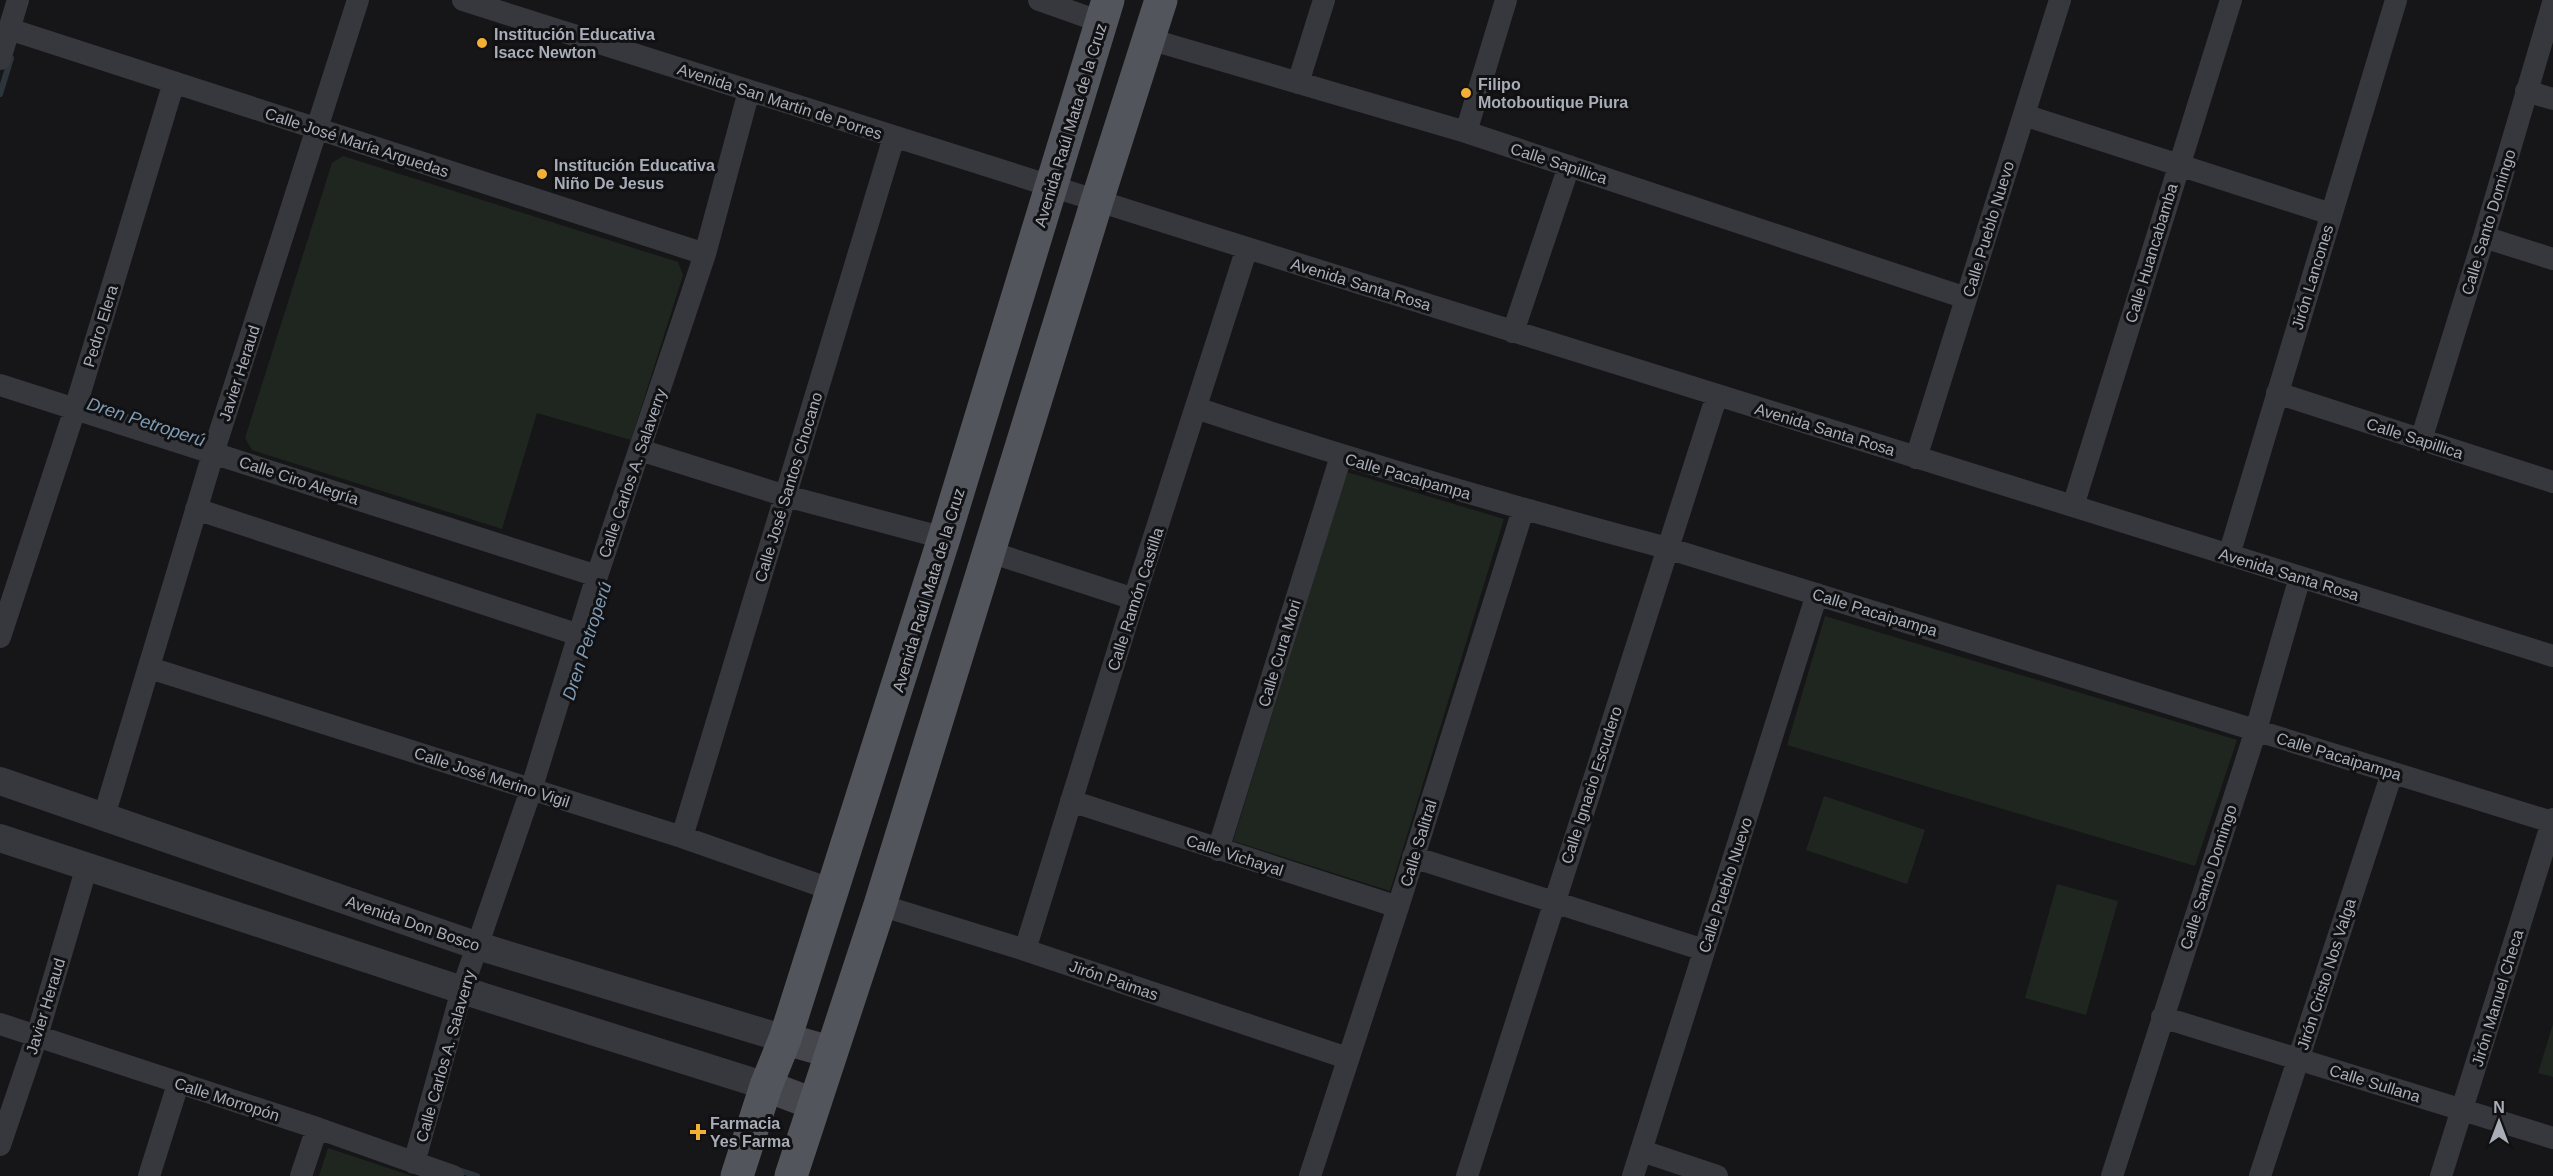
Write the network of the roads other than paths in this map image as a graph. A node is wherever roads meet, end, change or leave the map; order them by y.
1 (18, 0) edge
2 (358, 0) edge
3 (463, 0) edge
4 (1039, 0) edge
5 (1161, 0) edge
6 (1324, 0) edge
7 (1506, 0) edge
8 (2060, 0) edge
9 (2231, 0) edge
10 (2396, 0) edge
11 (2553, 3) edge
12 (493, 5) edge
13 (1105, 11) edge
14 (9, 29) junction
15 (1149, 39) junction
16 (0, 59) edge
17 (174, 82) junction
18 (1299, 83) junction
19 (749, 91) junction
20 (2526, 91) junction
21 (2553, 99) edge
22 (2024, 115) junction
23 (316, 130) junction
24 (1466, 132) junction
25 (894, 137) junction
26 (2178, 164) junction
27 (1569, 166) junction
28 (1053, 187) junction
29 (1097, 201) junction
30 (2331, 214) junction
31 (2484, 237) junction
32 (1246, 248) junction
33 (705, 254) junction
34 (2553, 259) edge
35 (1966, 298) junction
36 (1514, 332) junction
37 (0, 385) edge
38 (2277, 393) junction
39 (1717, 395) junction
40 (1196, 408) junction
41 (75, 409) junction
42 (2421, 440) junction
43 (640, 450) junction
44 (213, 453) junction
45 (1341, 456) junction
46 (1916, 458) junction
47 (2553, 482) edge
48 (786, 496) junction
49 (2073, 506) junction
50 (196, 509) junction
51 (1523, 510) junction
52 (944, 538) junction
53 (1667, 548) junction
54 (990, 552) junction
55 (2229, 555) junction
56 (597, 576) junction
57 (2300, 577) junction
58 (1817, 594) junction
59 (1134, 598) junction
60 (579, 635) junction
61 (0, 637) edge
62 (2553, 656) edge
63 (150, 668) junction
64 (2256, 730) junction
65 (2392, 772) junction
66 (0, 781) edge
67 (531, 790) junction
68 (1071, 801) junction
69 (104, 816) junction
70 (2553, 821) edge
71 (682, 837) junction
72 (0, 838) edge
73 (1218, 850) junction
74 (1413, 857) junction
75 (2546, 863) edge
76 (87, 866) junction
77 (833, 890) junction
78 (1555, 900) junction
79 (880, 905) junction
80 (1398, 907) junction
81 (478, 946) junction
82 (1025, 950) junction
83 (1704, 950) junction
84 (462, 990) junction
85 (2162, 1017) junction
86 (0, 1024) edge
87 (37, 1036) junction
88 (784, 1039) junction
89 (831, 1052) junction
90 (1347, 1058) junction
91 (2298, 1059) junction
92 (178, 1084) junction
93 (766, 1086) junction
94 (814, 1104) junction
95 (2462, 1110) junction
96 (316, 1128) junction
97 (2553, 1138) edge
98 (0, 1145) edge
99 (1642, 1151) junction
100 (414, 1163) junction
101 (149, 1176) edge
102 (301, 1176) edge
103 (453, 1176) edge
104 (737, 1176) edge
105 (791, 1176) edge
106 (1310, 1176) edge
107 (1467, 1176) edge
108 (1633, 1176) edge
109 (1717, 1176) edge
110 (2112, 1176) edge
111 (2260, 1176) edge
112 (2441, 1176) edge

1 - 14 street
2 - 23 street, Javier Heraud
3 - 12 street, Avenida San Martín de Porres
4 - 13 street
5 - 15 main road
6 - 18 street
7 - 24 street
8 - 22 street, Calle Pueblo Nuevo
9 - 26 street, Calle Huancabamba
10 - 30 street, Jirón Lancones
11 - 20 street, Calle Santo Domingo
12 - 19 street, Avenida San Martín de Porres
13 - 28 main road, Avenida Raúl Mata de la Cruz
14 - 16 street
14 - 17 street, Calle José María Arguedas
15 - 18 street, Calle Sapillica
15 - 29 main road
17 - 23 street, Calle José María Arguedas
17 - 41 street, Pedro Elera
18 - 24 street, Calle Sapillica
19 - 25 street, Avenida San Martín de Porres
19 - 33 street, Calle Carlos A. Salaverry
20 - 21 street
20 - 31 street, Calle Santo Domingo
22 - 26 street
22 - 35 street, Calle Pueblo Nuevo
23 - 33 street, Calle José María Arguedas
23 - 44 street, Javier Heraud
24 - 27 street, Calle Sapillica
25 - 28 street, Avenida San Martín de Porres
25 - 48 street, Calle José Santos Chocano
26 - 30 street
26 - 49 street, Calle Huancabamba
27 - 35 street, Calle Sapillica
27 - 36 street
28 - 29 street, Avenida San Martín de Porres
28 - 52 main road, Avenida Raúl Mata de la Cruz
29 - 32 street, Avenida Santa Rosa
29 - 54 main road
30 - 38 street, Jirón Lancones
31 - 34 street
31 - 42 street, Calle Santo Domingo
32 - 36 street, Avenida Santa Rosa
32 - 40 street, Calle Ramón Castilla
33 - 43 street, Calle Carlos A. Salaverry
35 - 46 street, Calle Pueblo Nuevo
36 - 39 street, Avenida Santa Rosa
37 - 41 street, Calle Ciro Alegría
38 - 42 street, Calle Sapillica
38 - 55 street, Jirón Lancones
39 - 46 street, Avenida Santa Rosa
39 - 53 street, Calle Ignacio Escudero
40 - 45 street, Calle Pacaipampa
40 - 59 street, Calle Ramón Castilla
41 - 44 street, Calle Ciro Alegría
41 - 61 street, Pedro Elera
42 - 47 street, Calle Sapillica
43 - 48 street
43 - 56 street, Calle Carlos A. Salaverry
44 - 50 street, Javier Heraud
44 - 56 street, Calle Ciro Alegría
45 - 51 street, Calle Pacaipampa
45 - 73 street, Calle Cura Mori
46 - 49 street, Avenida Santa Rosa
48 - 52 street
48 - 71 street, Calle José Santos Chocano
49 - 55 street, Avenida Santa Rosa
50 - 60 street
50 - 63 street, Javier Heraud
51 - 53 street, Calle Pacaipampa
51 - 74 street, Calle Salitral
52 - 77 main road, Avenida Raúl Mata de la Cruz
53 - 58 street, Calle Pacaipampa
53 - 78 street, Calle Ignacio Escudero
54 - 59 street
54 - 79 main road
55 - 57 street, Avenida Santa Rosa
56 - 60 street, Calle Carlos A. Salaverry
57 - 62 street, Avenida Santa Rosa
57 - 64 street, Calle Santo Domingo
58 - 64 street, Calle Pacaipampa
58 - 83 street, Calle Pueblo Nuevo
59 - 68 street, Calle Ramón Castilla
60 - 67 street, Calle Carlos A. Salaverry
63 - 67 street, Calle José Merino Vigil
63 - 69 street, Javier Heraud
64 - 65 street, Calle Pacaipampa
64 - 85 street, Calle Santo Domingo
65 - 70 street, Calle Pacaipampa
65 - 91 street, Jirón Cristo Nos Valga
66 - 69 street, Avenida Don Bosco
67 - 71 street, Calle José Merino Vigil
67 - 81 street, Calle Carlos A. Salaverry
68 - 73 street, Calle Vichayal
68 - 82 street, Calle Ramón Castilla
69 - 81 street, Avenida Don Bosco
70 - 75 street, Jirón Manuel Checa
71 - 77 street, Calle José Merino Vigil
72 - 76 street
73 - 80 street, Calle Vichayal
74 - 78 street
74 - 80 street, Calle Salitral
75 - 95 street, Jirón Manuel Checa
76 - 84 street
76 - 87 street, Javier Heraud
77 - 88 main road, Avenida Raúl Mata de la Cruz
78 - 83 street
78 - 107 street, Calle Ignacio Escudero
79 - 82 street, Jirón Paimas
79 - 89 main road
80 - 90 street, Calle Salitral
81 - 84 street, Calle Carlos A. Salaverry
81 - 88 street, Avenida Don Bosco
82 - 90 street, Jirón Paimas
83 - 99 street, Calle Pueblo Nuevo
84 - 93 street
84 - 100 street, Calle Carlos A. Salaverry
85 - 91 street, Calle Sullana
85 - 110 street, Calle Santo Domingo
86 - 87 street, Calle Morropón
87 - 92 street, Calle Morropón
87 - 98 street, Javier Heraud
88 - 89 main road, Avenida Don Bosco
88 - 93 main road, Avenida Raúl Mata de la Cruz
89 - 94 main road
90 - 106 street, Calle Salitral
91 - 95 street, Calle Sullana
91 - 111 street, Jirón Cristo Nos Valga
92 - 96 street, Calle Morropón
92 - 101 street
93 - 94 main road
93 - 104 main road, Avenida Raúl Mata de la Cruz
94 - 105 main road
95 - 97 street, Calle Sullana
95 - 112 street, Jirón Manuel Checa
96 - 100 street, Calle Morropón
96 - 102 street
99 - 108 street, Calle Pueblo Nuevo
99 - 109 street
100 - 103 street, Calle Morropón

